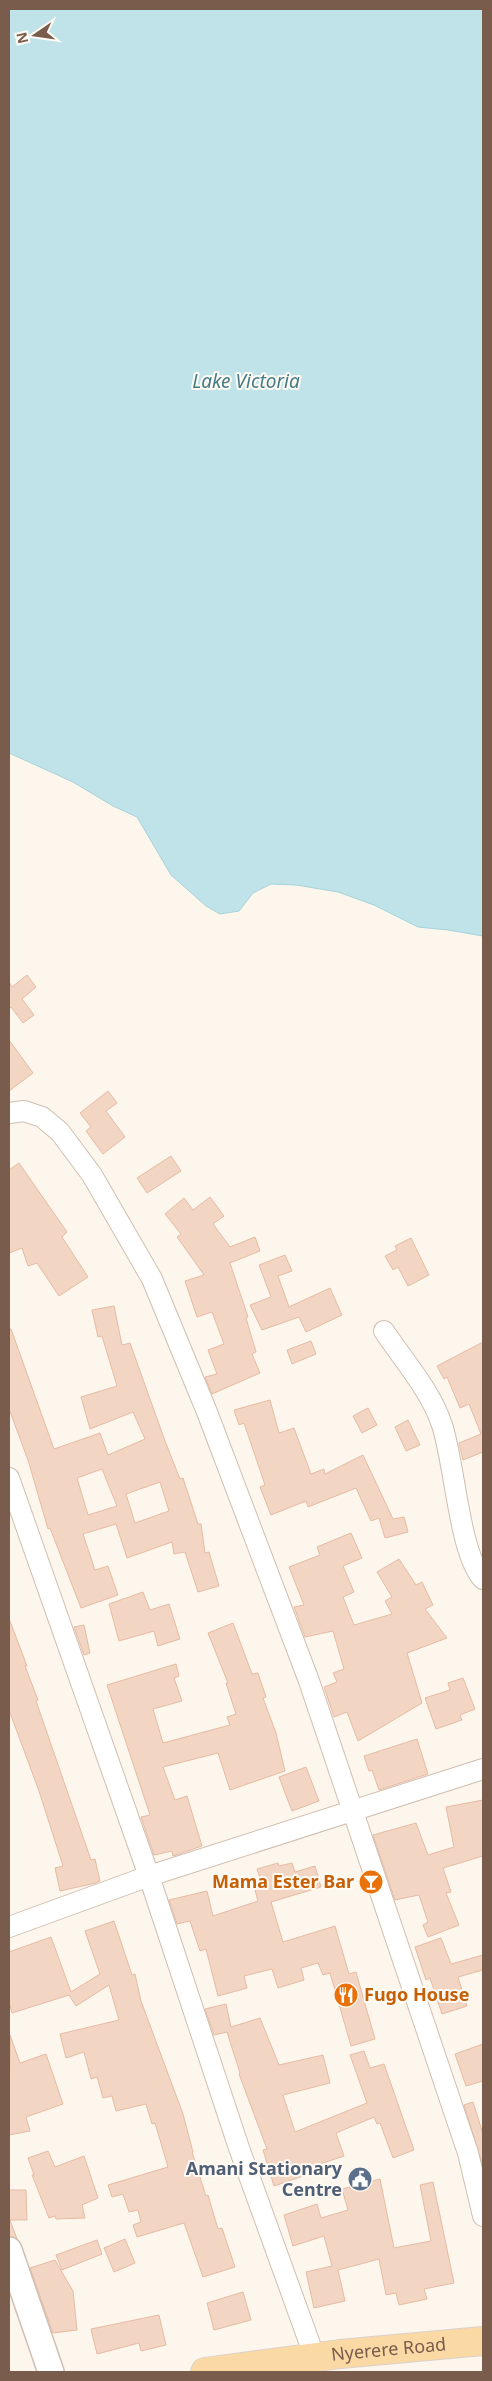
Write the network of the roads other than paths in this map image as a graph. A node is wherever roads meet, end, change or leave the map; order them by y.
1 (9, 1113) edge
2 (384, 1332) dead end
3 (9, 1478) edge
4 (483, 1580) edge
5 (483, 1769) edge
6 (353, 1813) junction
7 (149, 1876) junction
8 (9, 1927) edge
9 (483, 2216) edge
10 (9, 2250) edge
11 (483, 2341) edge
12 (315, 2358) junction
13 (274, 2368) edge
14 (51, 2372) edge
15 (206, 2372) edge

1 - 6 street
2 - 4 street
3 - 7 street
5 - 6 street
6 - 7 street
6 - 9 street
7 - 8 street
7 - 12 street
10 - 14 street
11 - 12 main road, Nyerere Road
12 - 13 main road, Nyerere Road
13 - 15 main road, Nyerere Road

